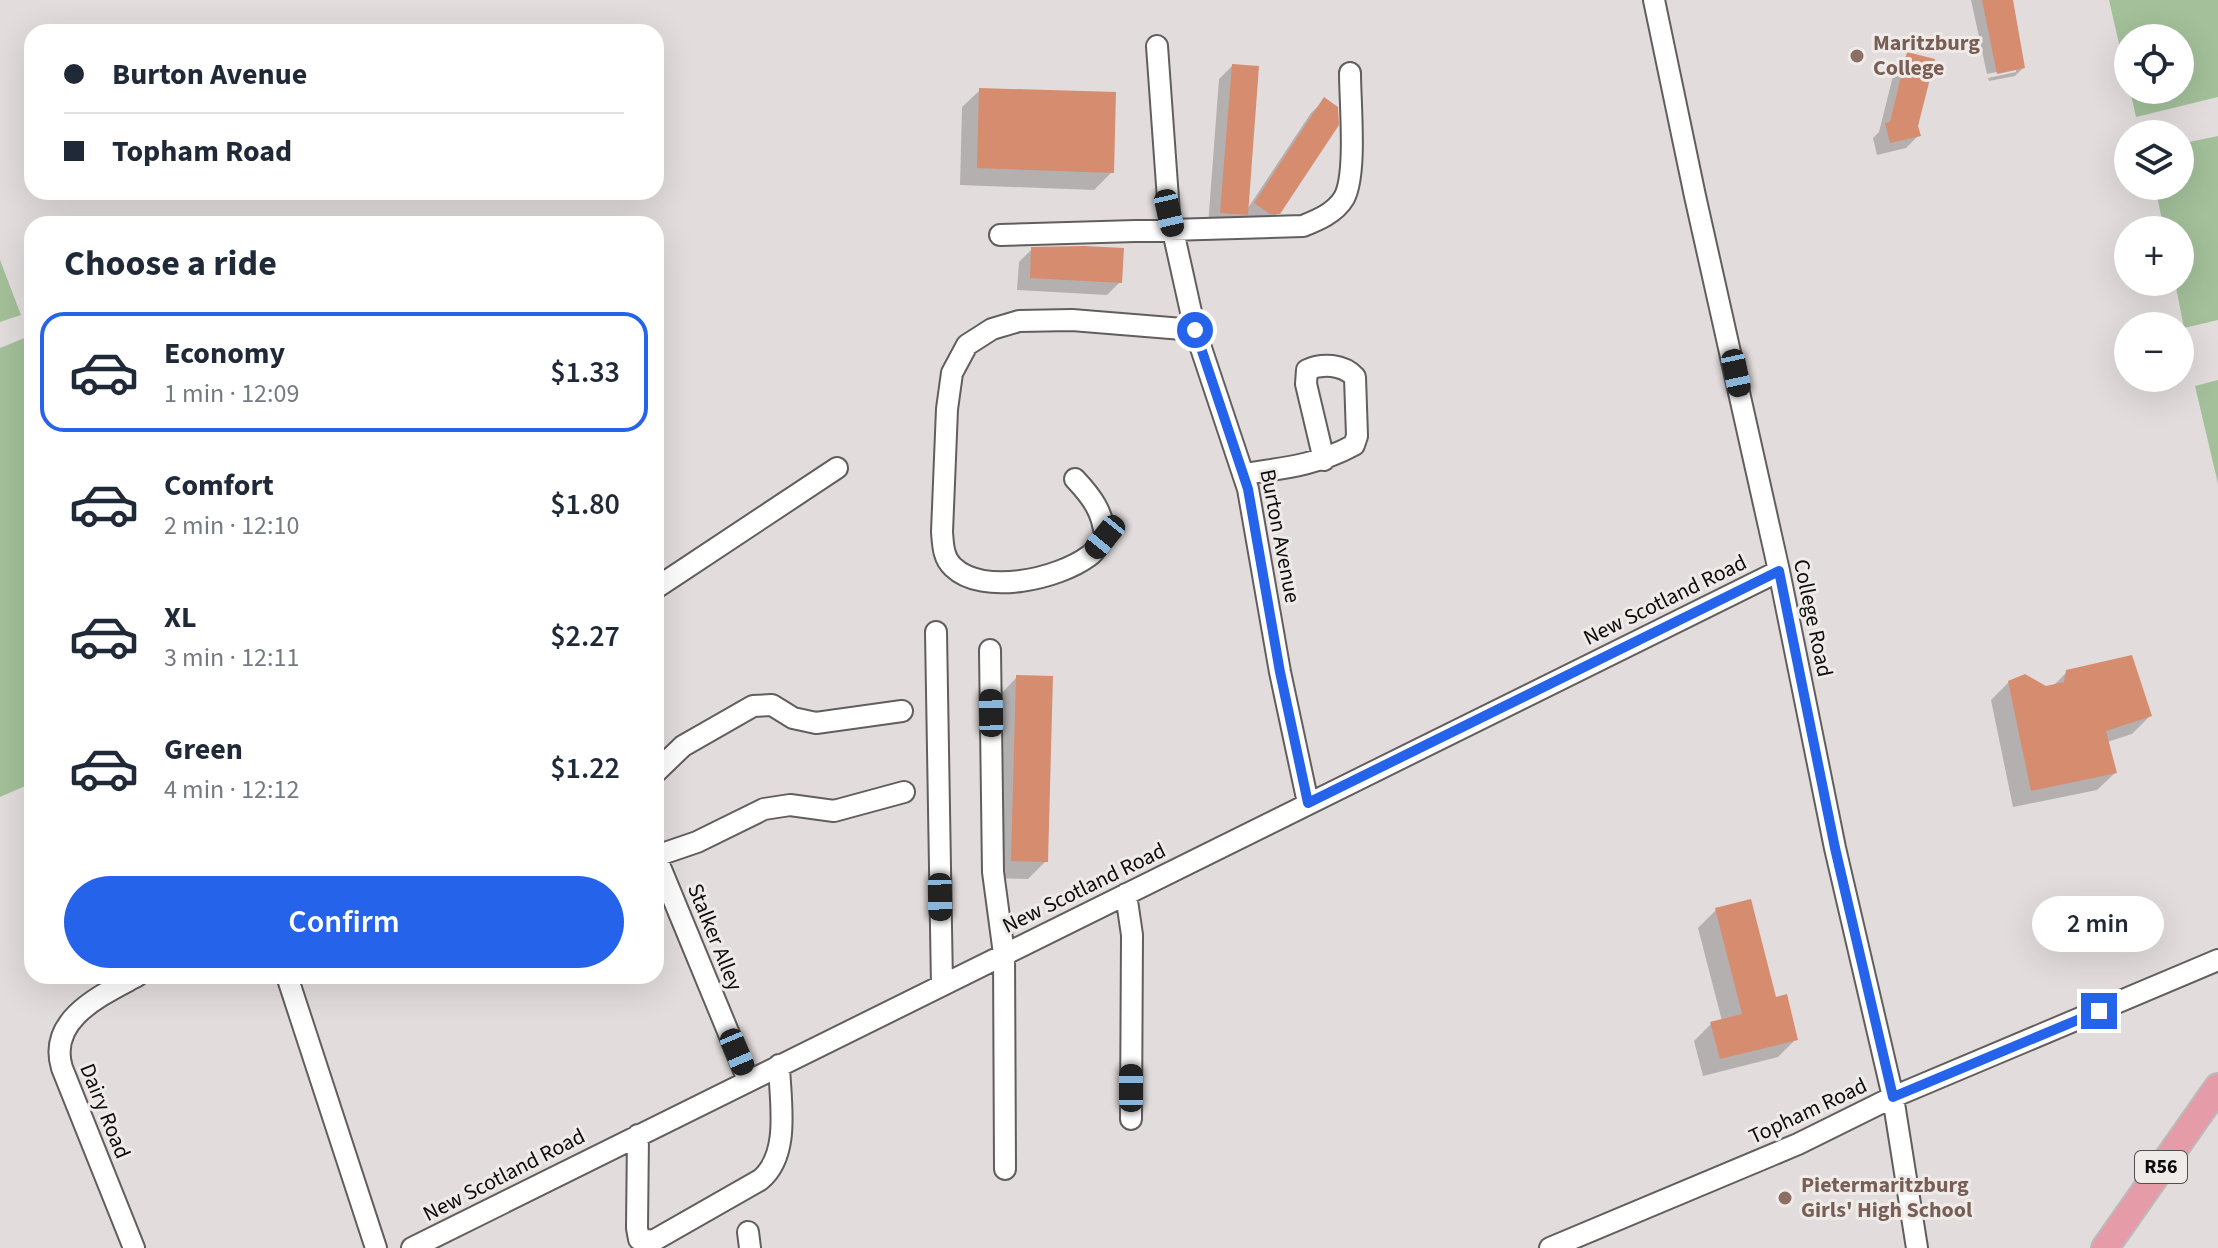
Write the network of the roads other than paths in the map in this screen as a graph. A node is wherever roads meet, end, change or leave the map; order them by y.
1 (1654, 0) edge
2 (1157, 46) dead end
3 (1350, 73) dead end
4 (1173, 230) junction
5 (1000, 235) dead end
6 (1195, 330) junction
7 (1324, 460) dead end
8 (837, 468) dead end
9 (1244, 474) junction
10 (1075, 479) dead end
11 (1779, 571) junction
12 (664, 583) edge
13 (936, 632) dead end
14 (990, 650) dead end
15 (902, 711) dead end
16 (664, 764) edge
17 (904, 792) dead end
18 (1308, 803) junction
19 (664, 853) edge
20 (664, 875) edge
21 (1126, 894) junction
22 (1004, 954) junction
23 (2218, 960) edge
24 (122, 984) edge
25 (290, 984) edge
26 (942, 985) junction
27 (779, 1065) junction
28 (748, 1080) junction
29 (2218, 1087) edge
30 (1893, 1097) junction
31 (1131, 1119) dead end
32 (638, 1135) junction
33 (1005, 1169) dead end
34 (638, 1244) edge
35 (134, 1248) edge
36 (376, 1248) edge
37 (412, 1248) edge
38 (1550, 1248) edge
39 (1917, 1248) edge
40 (2105, 1248) edge

1 - 11 street, College Road
2 - 4 street, Burton Avenue
3 - 4 street
4 - 5 street
4 - 6 street, Burton Avenue
6 - 9 street, Burton Avenue
6 - 10 street
7 - 9 street
8 - 12 street
9 - 18 street, Burton Avenue
11 - 18 street, New Scotland Road
11 - 30 street, College Road
13 - 26 street
14 - 22 street
15 - 16 street
17 - 19 street
18 - 21 street, New Scotland Road
20 - 28 street, Stalker Alley
21 - 22 street, New Scotland Road
21 - 31 street
22 - 26 street, New Scotland Road
22 - 33 street
23 - 30 street, Topham Road
24 - 35 street, Dairy Road
25 - 36 street
26 - 27 street, New Scotland Road
27 - 28 street, New Scotland Road
27 - 34 street
28 - 32 street, New Scotland Road
29 - 40 main road, R56
30 - 38 street, Topham Road
30 - 39 street, College Road
32 - 34 street
32 - 37 street, New Scotland Road

